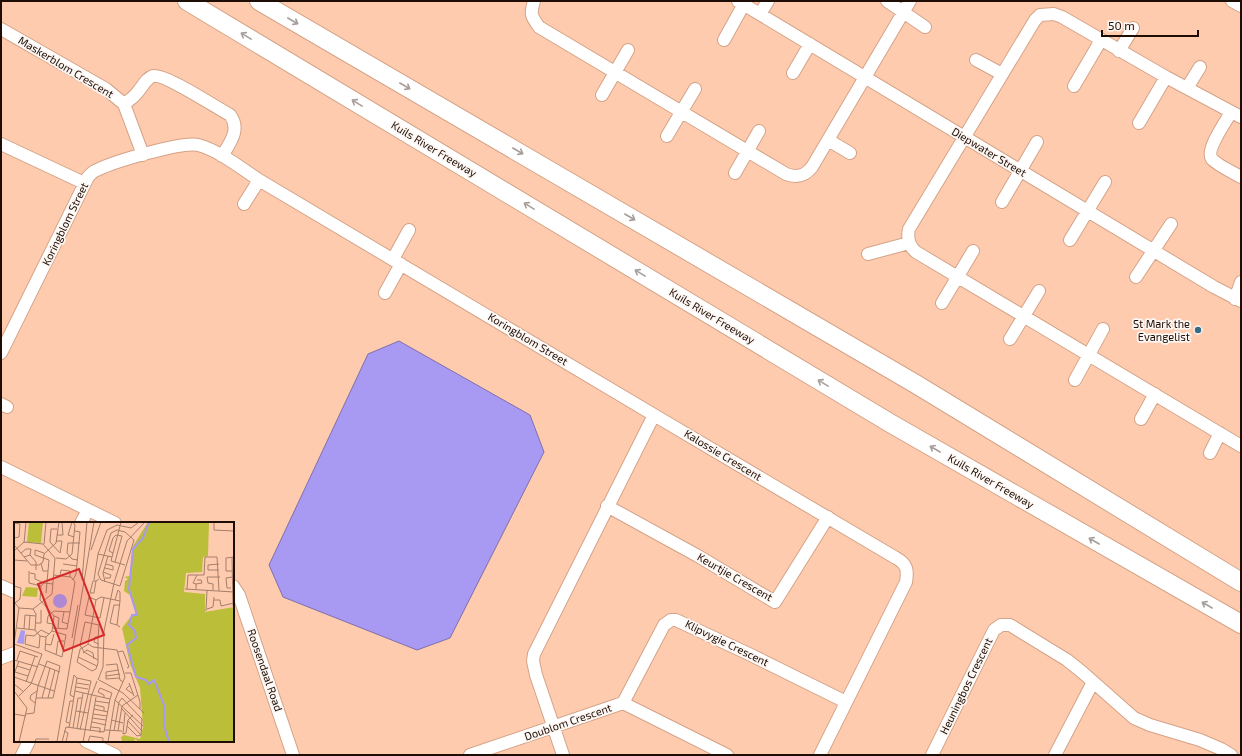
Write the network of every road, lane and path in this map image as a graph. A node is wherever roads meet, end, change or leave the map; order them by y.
1 (178, 1) edge
2 (187, 1) edge
3 (259, 1) edge
4 (534, 1) edge
5 (768, 1) edge
6 (886, 1) edge
7 (910, 1) edge
8 (1232, 1) edge
9 (741, 3) edge
10 (1241, 6) edge
11 (903, 13) junction
12 (760, 14) junction
13 (212, 16) junction
14 (925, 27) dead end
15 (1133, 28) dead end
16 (1, 30) edge
17 (724, 40) dead end
18 (1101, 40) junction
19 (810, 44) junction
20 (628, 50) dead end
21 (1120, 51) junction
22 (976, 60) dead end
23 (1200, 67) dead end
24 (615, 72) junction
25 (793, 73) dead end
26 (1002, 74) junction
27 (865, 77) junction
28 (1166, 77) junction
29 (1074, 86) dead end
30 (1187, 88) junction
31 (694, 89) dead end
32 (602, 95) dead end
33 (124, 104) junction
34 (681, 111) junction
35 (1236, 115) edge
36 (1139, 123) dead end
37 (759, 130) dead end
38 (668, 136) dead end
39 (964, 137) junction
40 (828, 140) junction
41 (1037, 142) dead end
42 (1, 144) edge
43 (747, 150) junction
44 (850, 153) dead end
45 (143, 155) junction
46 (222, 156) junction
47 (1020, 170) junction
48 (735, 173) dead end
49 (1241, 177) edge
50 (259, 180) junction
51 (1105, 182) dead end
52 (84, 183) junction
53 (1002, 202) dead end
54 (244, 204) dead end
55 (1087, 211) junction
56 (1171, 224) dead end
57 (409, 230) dead end
58 (1070, 240) dead end
59 (909, 243) junction
60 (973, 251) dead end
61 (1154, 251) junction
62 (868, 254) dead end
63 (397, 262) junction
64 (958, 276) junction
65 (1136, 278) dead end
66 (1241, 282) edge
67 (1039, 290) dead end
68 (385, 293) dead end
69 (1238, 300) edge
70 (942, 303) dead end
71 (1024, 316) junction
72 (1103, 329) dead end
73 (1010, 339) dead end
74 (1, 351) edge
75 (1089, 354) junction
76 (1075, 380) dead end
77 (1155, 394) junction
78 (654, 414) junction
79 (1141, 419) dead end
80 (1220, 433) junction
81 (1241, 446) edge
82 (1210, 453) dead end
83 (1, 467) edge
84 (607, 506) junction
85 (88, 510) junction
86 (828, 518) junction
87 (82, 522) edge
88 (113, 522) edge
89 (1241, 582) edge
90 (1, 586) edge
91 (234, 587) edge
92 (14, 592) edge
93 (1241, 624) edge
94 (14, 653) edge
95 (1, 658) edge
96 (1093, 682) junction
97 (846, 702) junction
98 (623, 703) junction
99 (554, 726) junction
100 (28, 742) edge
101 (88, 742) edge
102 (22, 755) edge
103 (115, 755) edge
104 (293, 755) edge
105 (470, 755) edge
106 (563, 755) edge
107 (727, 755) edge
108 (820, 755) edge
109 (932, 755) edge
110 (1055, 755) edge
111 (1231, 755) edge

1 - 13 highway
2 - 13 highway, Kuils River Freeway
3 -> 89 highway
4 - 24 street
5 - 12 street
6 - 11 street
7 - 11 street
8 - 10 street
9 - 12 street, Diepwater Street
9 - 17 street
11 - 14 street
11 - 27 street
12 - 19 street, Diepwater Street
93 -> 13 highway, Kuils River Freeway
15 - 21 street
16 - 33 street, Maskerblom Crescent
18 - 21 street
18 - 26 street
18 - 29 street
19 - 25 street
19 - 27 street, Diepwater Street
20 - 24 street
21 - 28 street
22 - 26 street
23 - 30 street
24 - 32 street
24 - 34 street
26 - 39 street
27 - 39 street, Diepwater Street
27 - 40 street
28 - 30 street
28 - 36 street
30 - 35 street
31 - 34 street
33 - 45 street, Maskerblom Crescent
33 - 46 street
34 - 38 street
34 - 43 street
35 - 49 street
37 - 43 street
39 - 47 street, Diepwater Street
39 - 59 street
40 - 43 street
40 - 44 street
41 - 47 street
42 - 52 street
43 - 48 street
45 - 46 street, Koringblom Street
45 - 52 street, Koringblom Street
46 - 50 street, Koringblom Street
47 - 53 street
47 - 55 street, Diepwater Street
50 - 54 street
50 - 63 street, Koringblom Street
51 - 55 street
52 - 74 street, Koringblom Street
55 - 58 street
55 - 61 street, Diepwater Street
56 - 61 street
57 - 63 street
59 - 62 street
59 - 64 street
60 - 64 street
61 - 65 street
61 - 69 street, Diepwater Street
63 - 68 street
63 - 78 street, Koringblom Street
64 - 70 street
64 - 71 street
66 - 69 street
67 - 71 street
71 - 73 street
71 - 75 street
72 - 75 street
75 - 76 street
75 - 77 street
77 - 79 street
77 - 80 street
78 - 84 street
78 - 86 street, Kalossie Crescent
80 - 81 street
80 - 82 street
83 - 85 street
84 - 86 street, Keurtjie Crescent
84 - 99 street
85 - 87 street
85 - 88 street
86 - 97 street, Kalossie Crescent
90 - 92 street
91 - 104 street, Roosendaal Road
94 - 95 street
96 - 109 street, Heuningbos Crescent
96 - 110 street
96 - 111 street, Heuningbos Crescent
97 - 98 street, Klipvygie Crescent
97 - 108 street, Kalossie Crescent
98 - 99 street, Doublom Crescent
98 - 107 street, Doublom Crescent
99 - 105 street, Doublom Crescent
99 - 106 street
100 - 102 street
101 - 103 street

